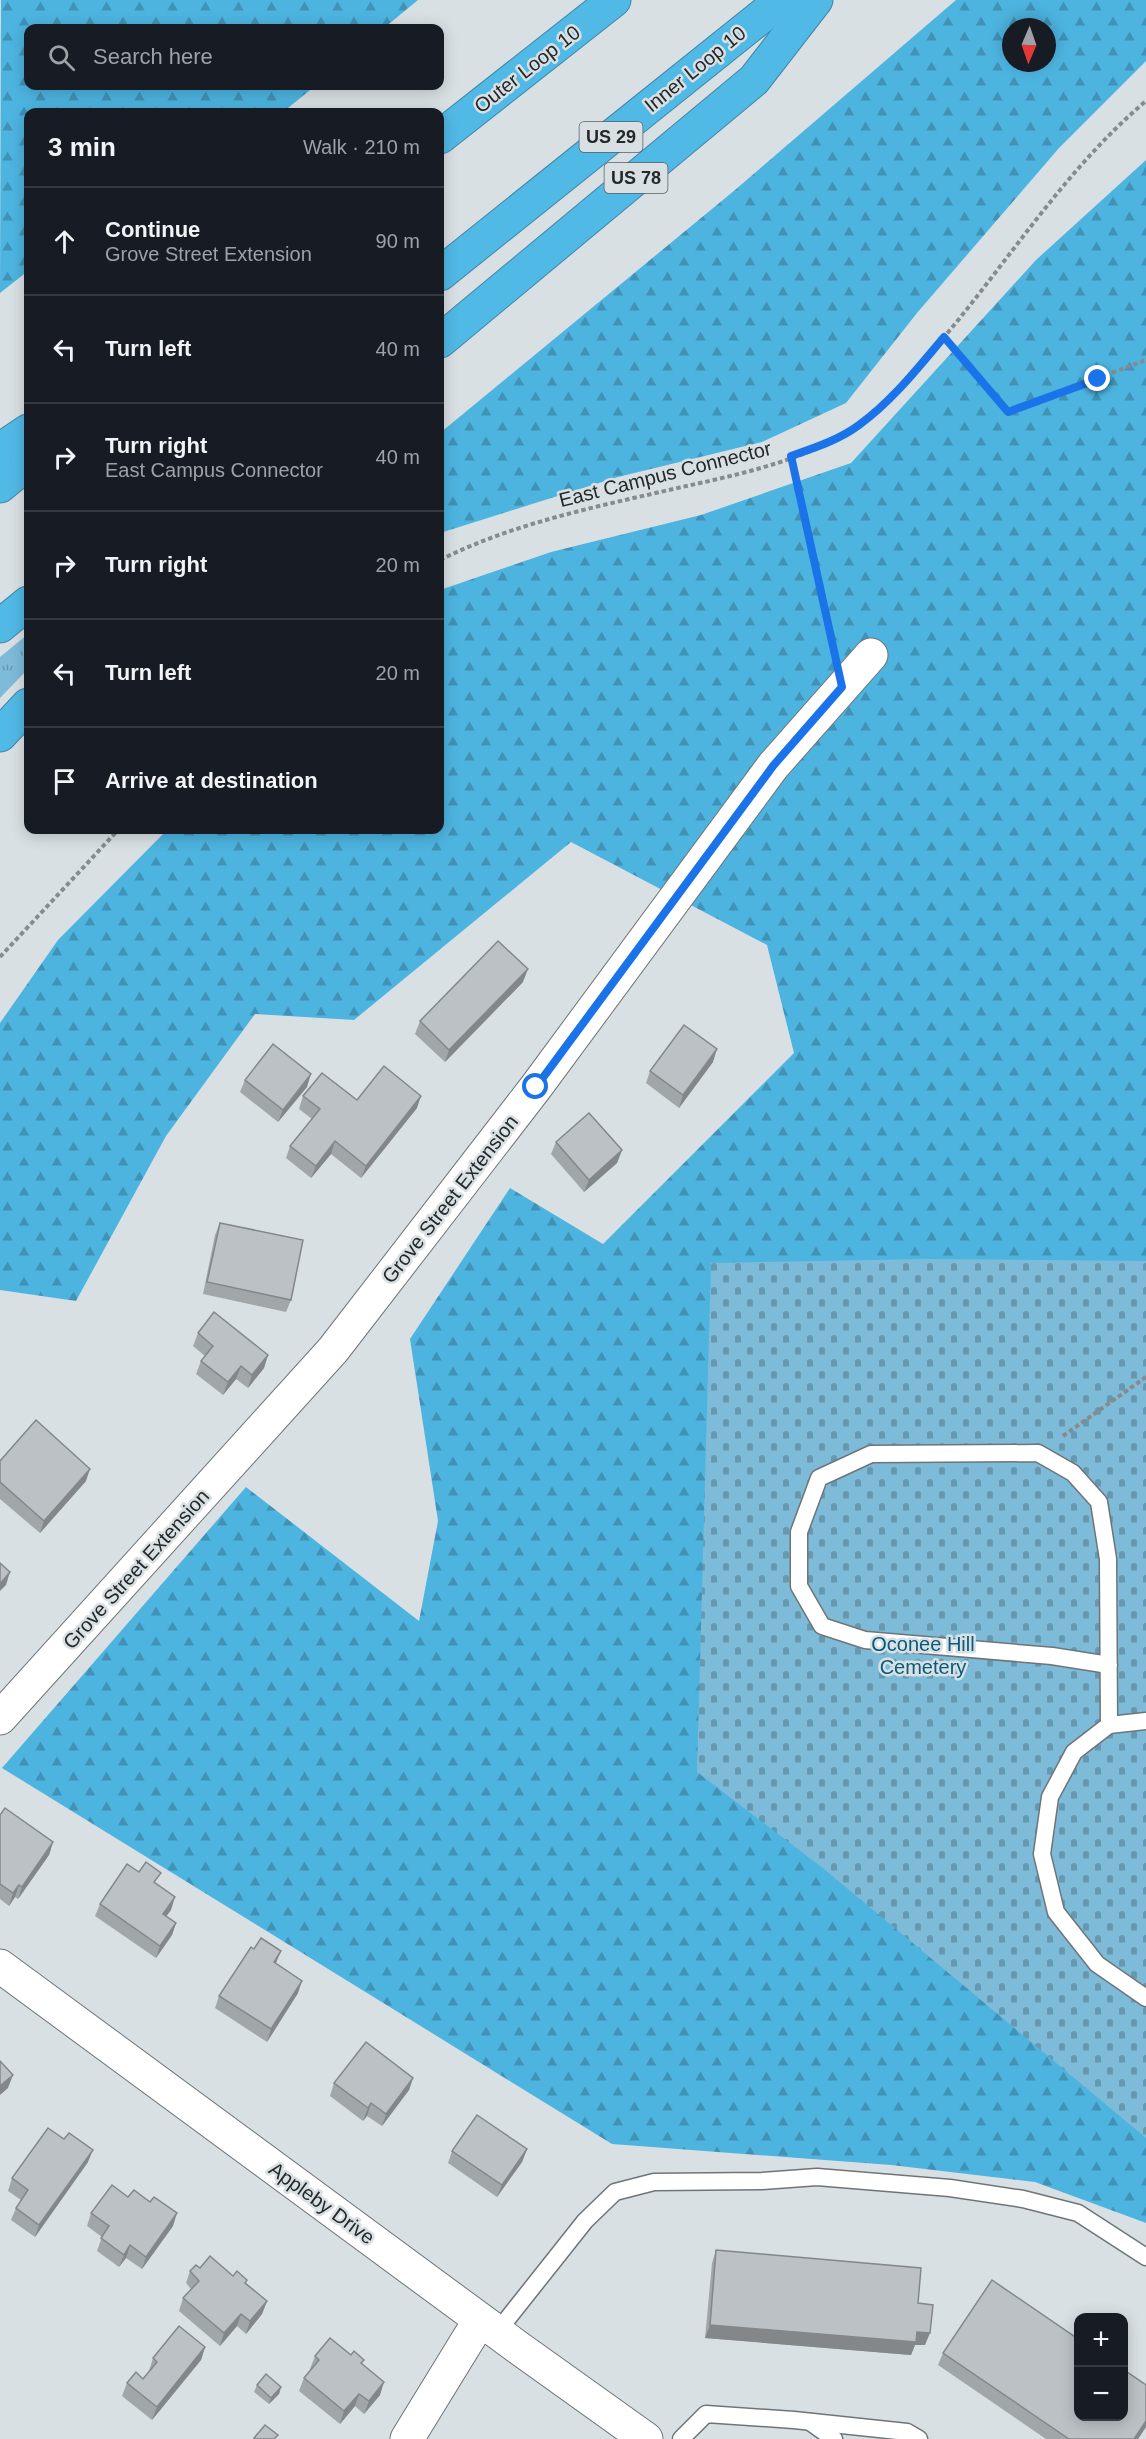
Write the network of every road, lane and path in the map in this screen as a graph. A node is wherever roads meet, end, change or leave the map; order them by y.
1 (614, 0) edge
2 (782, 0) edge
3 (816, 0) edge
4 (1146, 101) edge
5 (444, 134) edge
6 (444, 271) edge
7 (944, 337) junction
8 (444, 338) edge
9 (1146, 360) edge
10 (24, 434) edge
11 (0, 450) edge
12 (791, 456) junction
13 (24, 466) edge
14 (0, 486) edge
15 (444, 558) edge
16 (24, 606) edge
17 (0, 626) edge
18 (871, 655) dead end
19 (842, 687) junction
20 (24, 709) edge
21 (0, 735) edge
22 (114, 834) edge
23 (0, 957) edge
24 (1146, 1377) edge
25 (1038, 1453) junction
26 (1109, 1665) junction
27 (0, 1718) edge
28 (1146, 1721) edge
29 (1109, 1725) junction
30 (0, 1966) edge
31 (1146, 1998) edge
32 (1146, 2257) edge
33 (488, 2326) junction
34 (809, 2421) junction
35 (913, 2435) edge
36 (407, 2439) edge
37 (646, 2439) edge
38 (681, 2439) edge
39 (834, 2439) edge

1 - 5 highway, Outer Loop 10
2 - 6 highway, Inner Loop 10 / US 29
3 - 8 highway, US 78
4 - 7 path, East Campus Connector
7 - 9 path
7 - 12 path, East Campus Connector
10 - 11 highway
12 - 15 path, East Campus Connector
12 - 19 path
13 - 14 highway
16 - 17 highway
18 - 19 street, Grove Street Extension
19 - 27 street, Grove Street Extension
20 - 21 highway
22 - 23 path
24 - 25 path
25 - 26 lane
25 - 26 lane
26 - 29 lane
28 - 29 lane
29 - 31 lane
30 - 33 street, Appleby Drive
32 - 33 lane
33 - 36 street
33 - 37 street, Appleby Drive
34 - 35 lane
34 - 38 lane
34 - 39 lane

